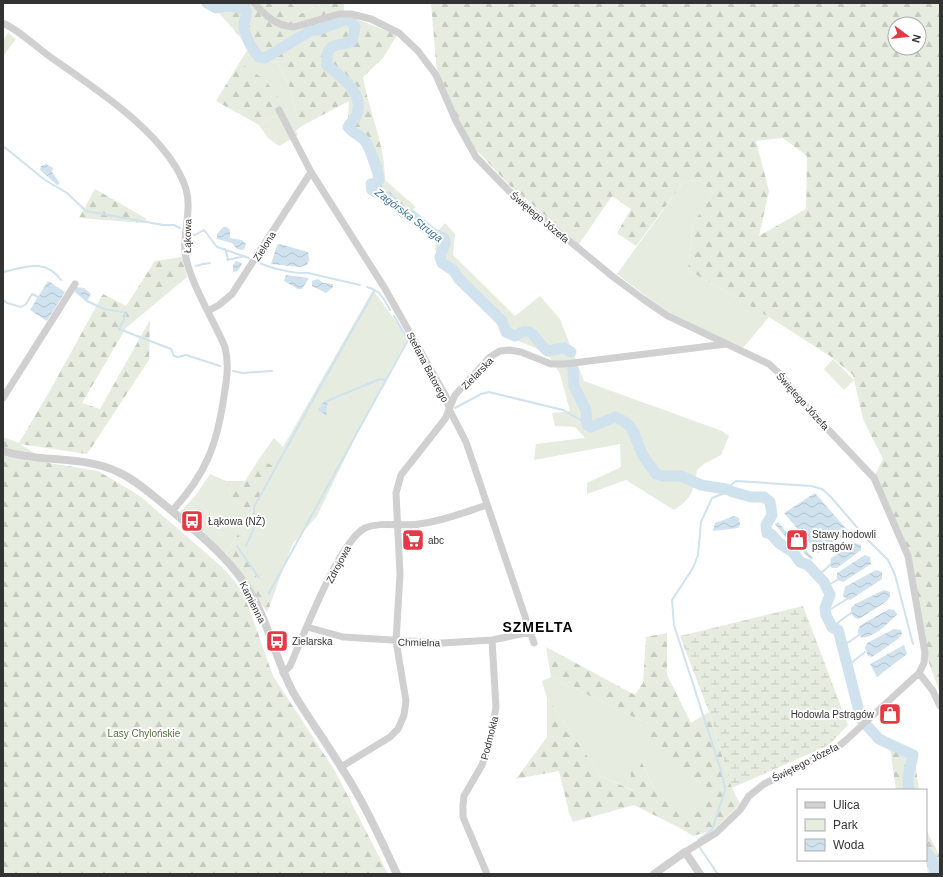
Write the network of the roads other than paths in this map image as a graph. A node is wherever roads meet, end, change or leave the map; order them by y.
1 (254, 3) edge
2 (3, 23) edge
3 (279, 110) dead end
4 (311, 172) junction
5 (75, 284) dead end
6 (208, 311) junction
7 (726, 344) junction
8 (3, 398) edge
9 (449, 409) junction
10 (3, 451) edge
11 (487, 504) junction
12 (172, 511) junction
13 (399, 525) junction
14 (307, 627) junction
15 (531, 632) junction
16 (492, 640) junction
17 (396, 641) junction
18 (534, 643) dead end
19 (283, 673) junction
20 (919, 673) junction
21 (940, 706) edge
22 (341, 767) junction
23 (685, 852) junction
24 (397, 874) edge
25 (487, 874) edge
26 (654, 874) edge
27 (700, 874) edge

1 - 7 street, Świętego Józefa
2 - 6 street, Łąkowa
3 - 4 street, Stefana Batorego
4 - 6 street, Zielona
4 - 9 street, Stefana Batorego
5 - 8 street
6 - 12 street, Łąkowa
7 - 9 street, Zielarska
7 - 20 street, Świętego Józefa
9 - 11 street, Stefana Batorego
9 - 13 street, Zielarska
10 - 12 street, Kamienna
11 - 13 street, Zdrojowa
11 - 15 street, Stefana Batorego
12 - 19 street, Kamienna
13 - 14 street, Zdrojowa
13 - 17 street, Zielarska
14 - 17 street, Chmielna
14 - 19 street, Zdrojowa
15 - 16 street, Chmielna
15 - 18 street, Stefana Batorego
16 - 17 street, Chmielna
16 - 25 street, Podmokła
17 - 22 street, Zielarska
19 - 22 street, Kamienna
20 - 21 street
20 - 23 street, Świętego Józefa
22 - 24 street, Kamienna
23 - 26 street, Świętego Józefa
23 - 27 street

